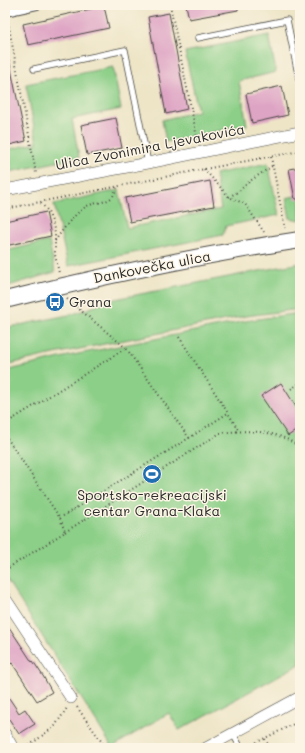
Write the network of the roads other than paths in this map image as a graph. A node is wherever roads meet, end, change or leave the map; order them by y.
1 (37, 5) edge
2 (5, 12) edge
3 (198, 38) dead end
4 (34, 69) dead end
5 (300, 84) edge
6 (300, 132) edge
7 (148, 163) junction
8 (5, 190) edge
9 (300, 240) edge
10 (5, 300) edge
11 (5, 598) edge
12 (300, 697) edge
13 (71, 698) road end
14 (5, 734) edge
15 (233, 734) junction
16 (13, 748) edge
17 (206, 748) edge
18 (241, 748) edge

1 - 2 street
3 - 5 lane
4 - 7 lane
6 - 7 street, Ulica Zvonimira Ljevakovića
7 - 8 street, Ulica Zvonimira Ljevakovića
9 - 10 main road, Dankovečka ulica
11 - 13 street
12 - 15 street
14 - 16 street
15 - 17 street
15 - 18 lane

